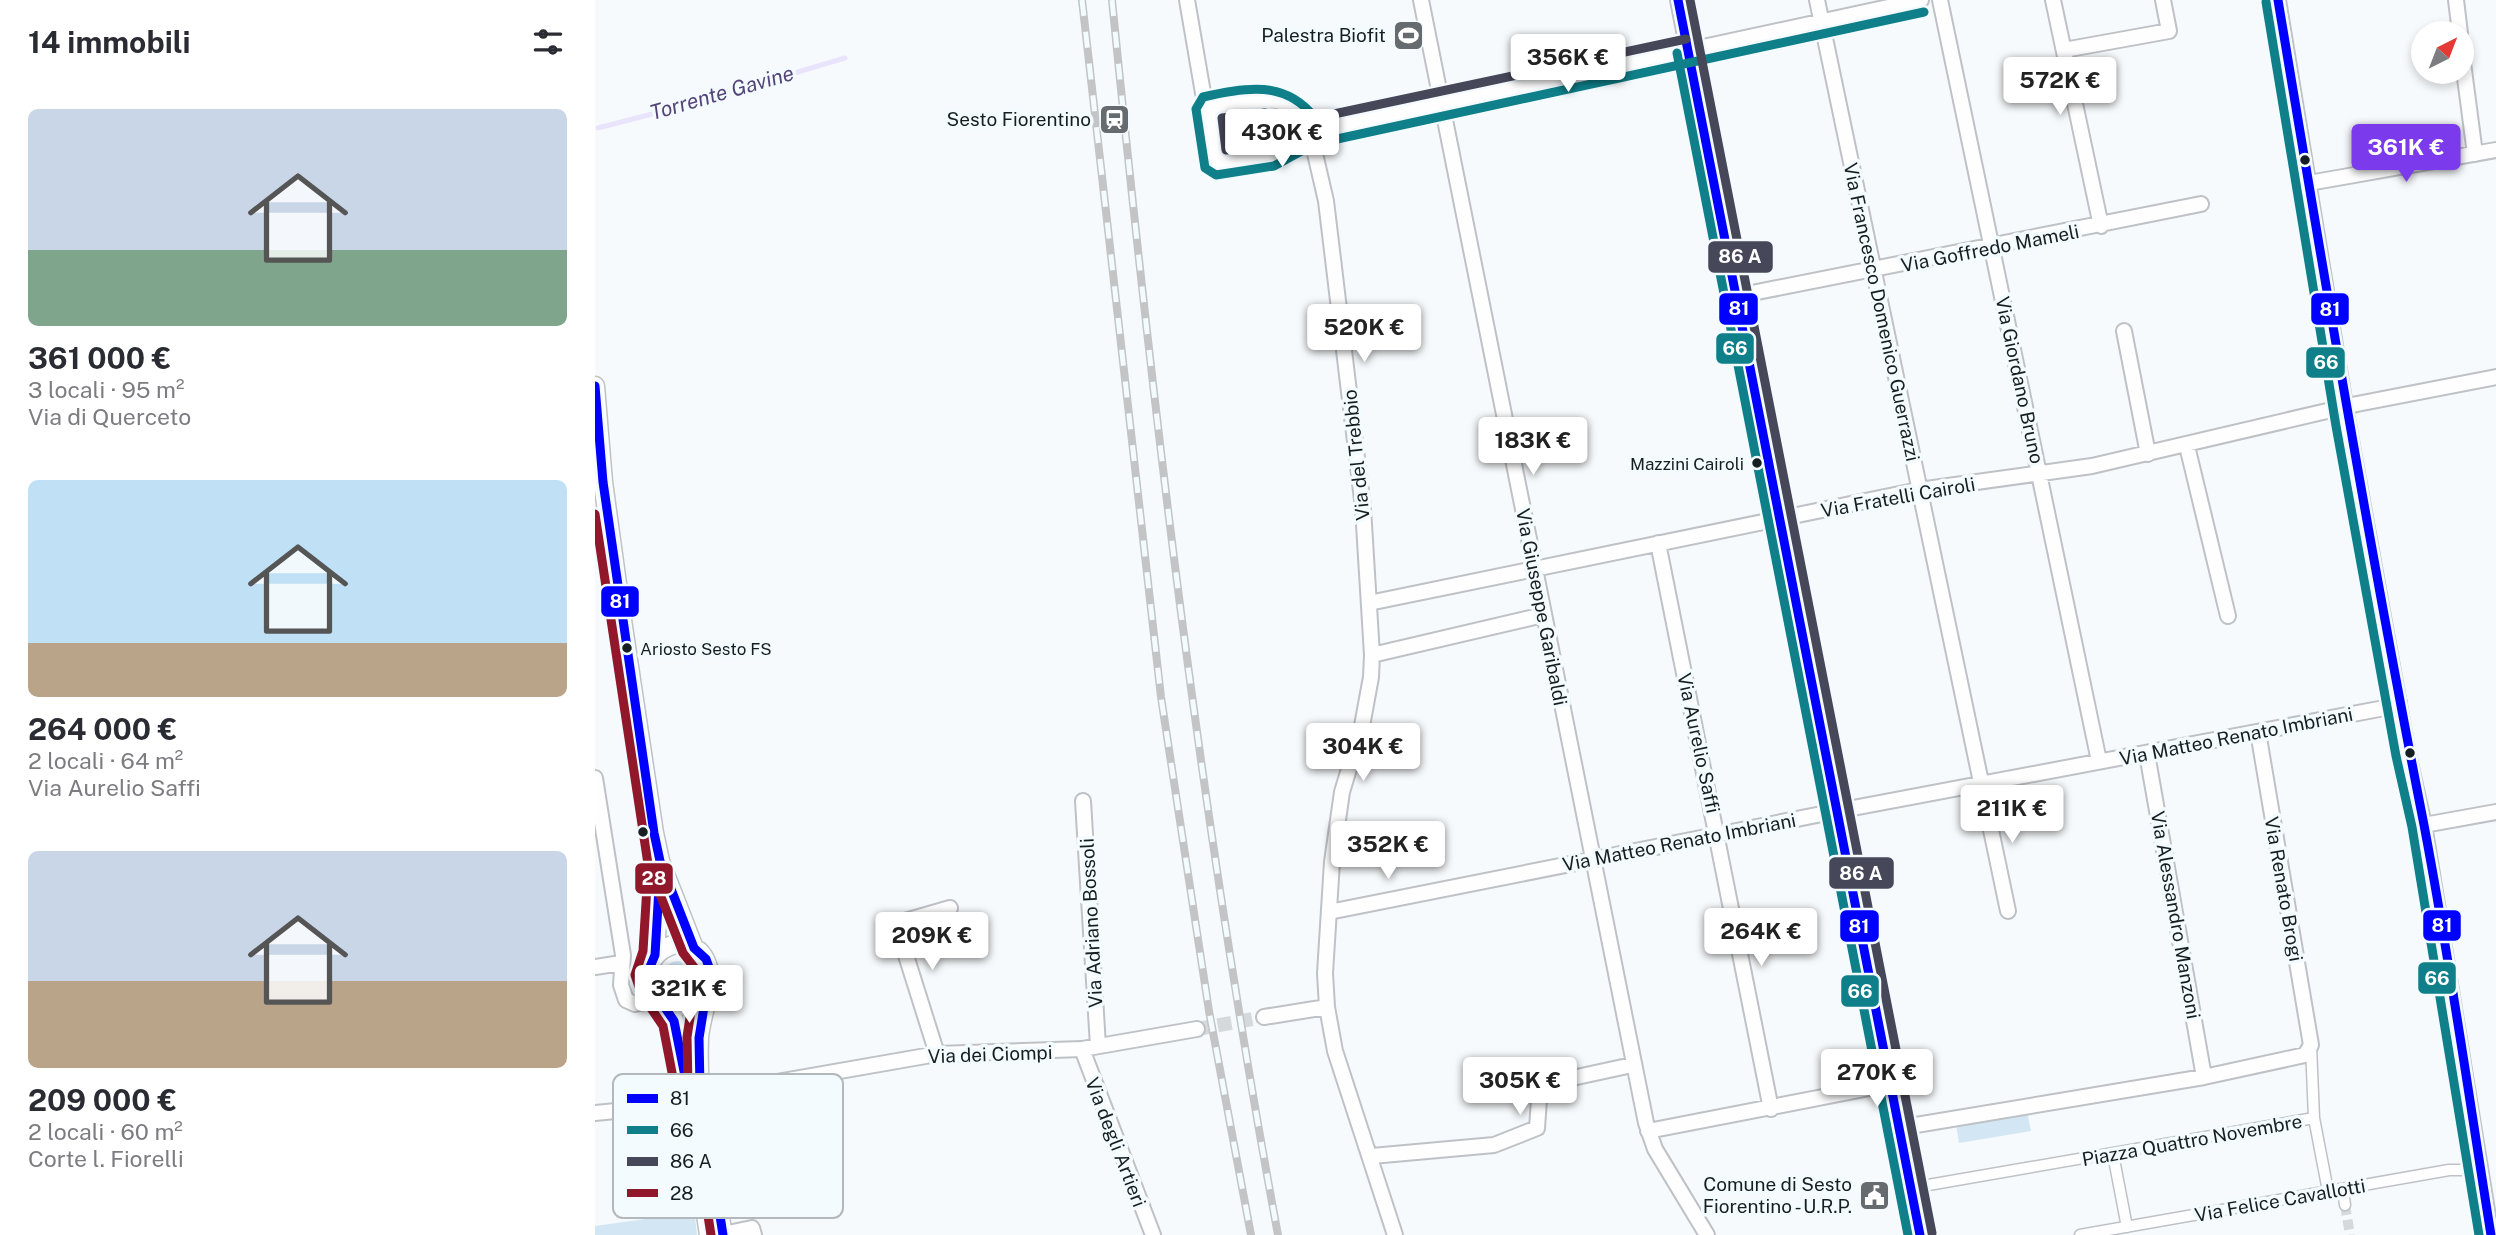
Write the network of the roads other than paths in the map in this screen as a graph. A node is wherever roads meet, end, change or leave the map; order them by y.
1 (1187, 0) edge
2 (1421, 0) edge
3 (1678, 0) edge
4 (1817, 0) edge
5 (1921, 0) edge
6 (1940, 0) edge
7 (2053, 0) edge
8 (2163, 0) edge
9 (2278, 0) edge
10 (2456, 0) edge
11 (2459, 21) edge
12 (1821, 22) junction
13 (2064, 50) junction
14 (1689, 51) junction
15 (2466, 84) edge
16 (1440, 102) junction
17 (1208, 108) junction
18 (1310, 132) junction
19 (2496, 150) edge
20 (2475, 154) junction
21 (2309, 183) junction
22 (2201, 204) dead end
23 (2101, 226) junction
24 (1991, 247) junction
25 (1876, 270) junction
26 (1737, 296) junction
27 (2124, 331) dead end
28 (2496, 377) edge
29 (595, 386) edge
30 (2345, 407) junction
31 (2187, 446) junction
32 (2148, 454) junction
33 (2040, 474) junction
34 (1919, 490) junction
35 (1779, 520) junction
36 (1658, 543) junction
37 (1533, 567) junction
38 (1369, 603) junction
39 (1543, 615) junction
40 (2228, 616) dead end
41 (1372, 655) junction
42 (2399, 702) junction
43 (2258, 732) junction
44 (2147, 754) junction
45 (2099, 761) junction
46 (595, 778) edge
47 (1983, 784) junction
48 (1083, 801) dead end
49 (1836, 811) junction
50 (2496, 812) edge
51 (2424, 825) junction
52 (1717, 835) junction
53 (1592, 859) junction
54 (660, 861) junction
55 (950, 908) dead end
56 (2008, 911) dead end
57 (1329, 912) junction
58 (694, 948) junction
59 (655, 955) junction
60 (621, 963) junction
61 (595, 967) edge
62 (706, 991) junction
63 (659, 1000) junction
64 (1327, 1007) junction
65 (1264, 1017) tunnel mouth
66 (1197, 1029) tunnel mouth
67 (2311, 1045) junction
68 (1098, 1046) junction
69 (1082, 1049) junction
70 (937, 1054) junction
71 (1632, 1065) junction
72 (682, 1074) edge
73 (700, 1074) edge
74 (823, 1074) edge
75 (2203, 1077) junction
76 (1890, 1084) junction
77 (1771, 1109) junction
78 (613, 1111) edge
79 (595, 1113) edge
80 (2314, 1118) junction
81 (1898, 1128) junction
82 (1648, 1131) junction
83 (2113, 1154) junction
84 (1372, 1156) junction
85 (2480, 1170) junction
86 (1911, 1188) junction
87 (2343, 1189) junction
88 (2328, 1191) junction
89 (2345, 1205) tunnel mouth
90 (713, 1218) edge
91 (2127, 1227) junction
92 (718, 1235) edge
93 (754, 1235) edge
94 (1153, 1235) edge
95 (1395, 1235) edge
96 (1707, 1235) edge
97 (1920, 1235) edge
98 (2080, 1235) edge
99 (2491, 1235) edge

1 - 17 street
2 - 16 street, Via Giuseppe Garibaldi
3 - 14 street
4 - 12 street, Via Francesco Domenico Guerrazzi
5 - 12 street
6 - 24 street, Via Giordano Bruno
7 - 13 street
8 - 13 street
9 - 21 street
10 - 11 street
12 - 14 street
12 - 25 street, Via Francesco Domenico Guerrazzi
13 - 23 street
14 - 16 street
14 - 26 street
15 - 20 street
16 - 18 street
16 - 37 street, Via Giuseppe Garibaldi
17 - 18 street
17 - 18 street
18 - 38 street, Via del Trebbio
19 - 20 street
20 - 21 street
21 - 30 street
22 - 23 street, Via Goffredo Mameli
23 - 24 street, Via Goffredo Mameli
24 - 25 street, Via Goffredo Mameli
24 - 33 street, Via Giordano Bruno
25 - 26 street, Via Goffredo Mameli
25 - 34 street, Via Francesco Domenico Guerrazzi
26 - 35 street
27 - 32 street
28 - 30 street, Via Fratelli Cairoli
29 - 54 street
30 - 31 street, Via Fratelli Cairoli
30 - 42 street
31 - 32 street, Via Fratelli Cairoli
31 - 40 street
32 - 33 street, Via Fratelli Cairoli
33 - 34 street, Via Fratelli Cairoli
33 - 45 street, Via Giordano Bruno
34 - 35 street, Via Fratelli Cairoli
34 - 47 street, Via Francesco Domenico Guerrazzi
35 - 36 street, Via Fratelli Cairoli
35 - 49 street
36 - 37 street, Via Fratelli Cairoli
36 - 52 street, Via Aurelio Saffi
37 - 38 street, Via Fratelli Cairoli
37 - 39 street, Via Giuseppe Garibaldi
38 - 41 street, Via del Trebbio
39 - 41 street
39 - 53 street, Via Giuseppe Garibaldi
41 - 57 street, Via del Trebbio
42 - 43 street, Via Matteo Renato Imbriani
42 - 51 street
43 - 44 street, Via Matteo Renato Imbriani
43 - 67 street, Via Renato Brogi
44 - 45 street, Via Matteo Renato Imbriani
44 - 75 street, Via Alessandro Manzoni
45 - 47 street, Via Matteo Renato Imbriani
46 - 60 street
47 - 49 street, Via Matteo Renato Imbriani
47 - 56 street, Via Francesco Domenico Guerrazzi
48 - 68 street, Via Adriano Bossoli
49 - 52 street, Via Matteo Renato Imbriani
49 - 76 street
50 - 51 street
51 - 85 street
52 - 53 street, Via Matteo Renato Imbriani
52 - 77 street, Via Aurelio Saffi
53 - 57 street, Via Matteo Renato Imbriani
53 - 71 street, Via Giuseppe Garibaldi
54 - 58 street
54 - 59 street
55 - 70 street
57 - 64 street, Via del Trebbio
58 - 59 street
58 - 62 street
59 - 63 street
60 - 61 street
60 - 63 street
62 - 63 street
62 - 73 street
63 - 72 street
64 - 65 street
64 - 84 street, Via del Trebbio
66 - 68 street, Via dei Ciompi
67 - 75 street
67 - 80 street, Piazza Quattro Novembre
68 - 69 street, Via dei Ciompi
69 - 70 street, Via dei Ciompi
69 - 94 street, Via degli Artieri
70 - 74 street, Via dei Ciompi
71 - 82 street, Via Giuseppe Garibaldi
71 - 84 street
75 - 81 street
76 - 77 street
76 - 81 street
77 - 82 street
78 - 79 street
80 - 83 street, Piazza Quattro Novembre
80 - 88 street
81 - 86 street
82 - 96 street, Via Giuseppe Garibaldi
83 - 86 street, Piazza Quattro Novembre
83 - 91 street
84 - 95 street, Via del Trebbio
85 - 87 street, Via Felice Cavallotti
85 - 99 street
86 - 97 street
87 - 88 street, Via Felice Cavallotti
87 - 89 street
88 - 91 street, Via Felice Cavallotti
90 - 92 street
91 - 98 street, Via Felice Cavallotti
92 - 93 street

